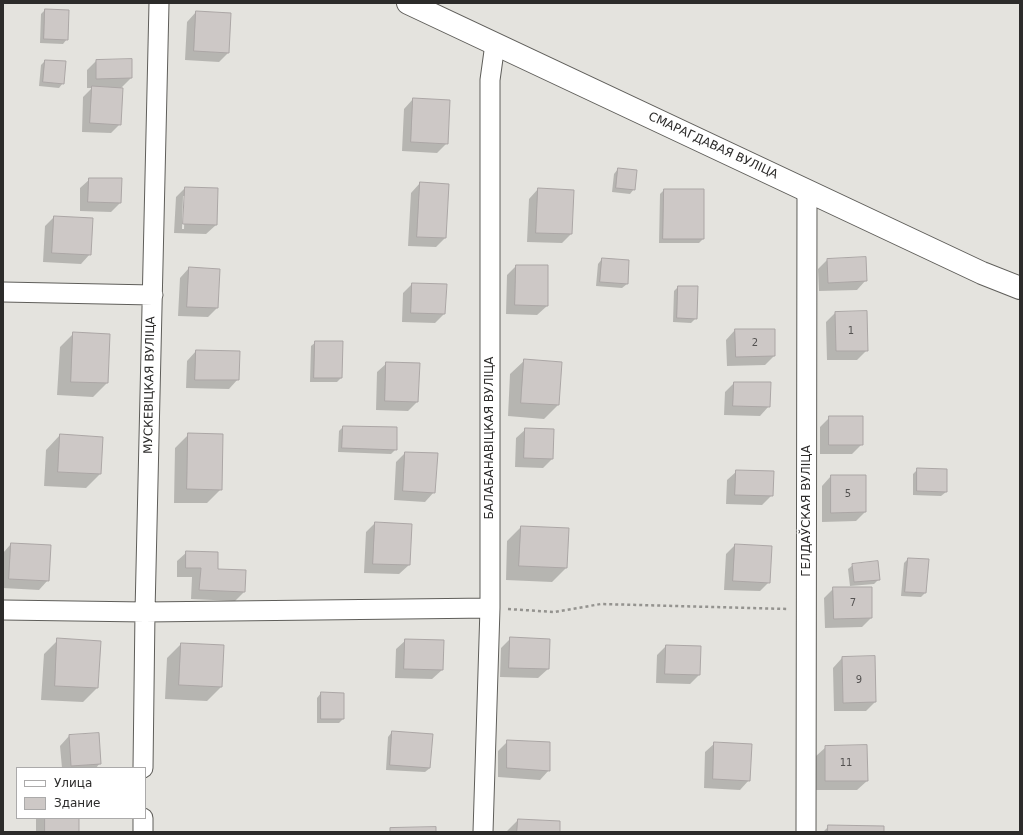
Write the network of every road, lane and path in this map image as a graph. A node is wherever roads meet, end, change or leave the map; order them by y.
1 (159, 3) edge
2 (408, 3) edge
3 (495, 44) junction
4 (808, 191) junction
5 (1020, 288) edge
6 (3, 292) edge
7 (153, 295) junction
8 (490, 608) junction
9 (807, 609) junction
10 (3, 610) edge
11 (145, 612) junction
12 (143, 767) edge
13 (143, 819) edge
14 (143, 832) edge
15 (483, 832) edge
16 (806, 832) edge

1 - 7 street, МУСКЕВІЦКАЯ ВУЛІЦА
2 - 3 street, СМАРАГДАВАЯ ВУЛІЦА
3 - 4 street, СМАРАГДАВАЯ ВУЛІЦА
3 - 8 street, БАЛАБАНАВІЦКАЯ ВУЛІЦА
4 - 5 street, СМАРАГДАВАЯ ВУЛІЦА
4 - 9 street, ГЕЛДАЎСКАЯ ВУЛІЦА
6 - 7 street
7 - 11 street, МУСКЕВІЦКАЯ ВУЛІЦА
8 - 9 path
8 - 11 street
8 - 15 street, БАЛАБАНАВІЦКАЯ ВУЛІЦА
9 - 16 street, ГЕЛДАЎСКАЯ ВУЛІЦА
10 - 11 street
11 - 12 street, МУСКЕВІЦКАЯ ВУЛІЦА
13 - 14 street

